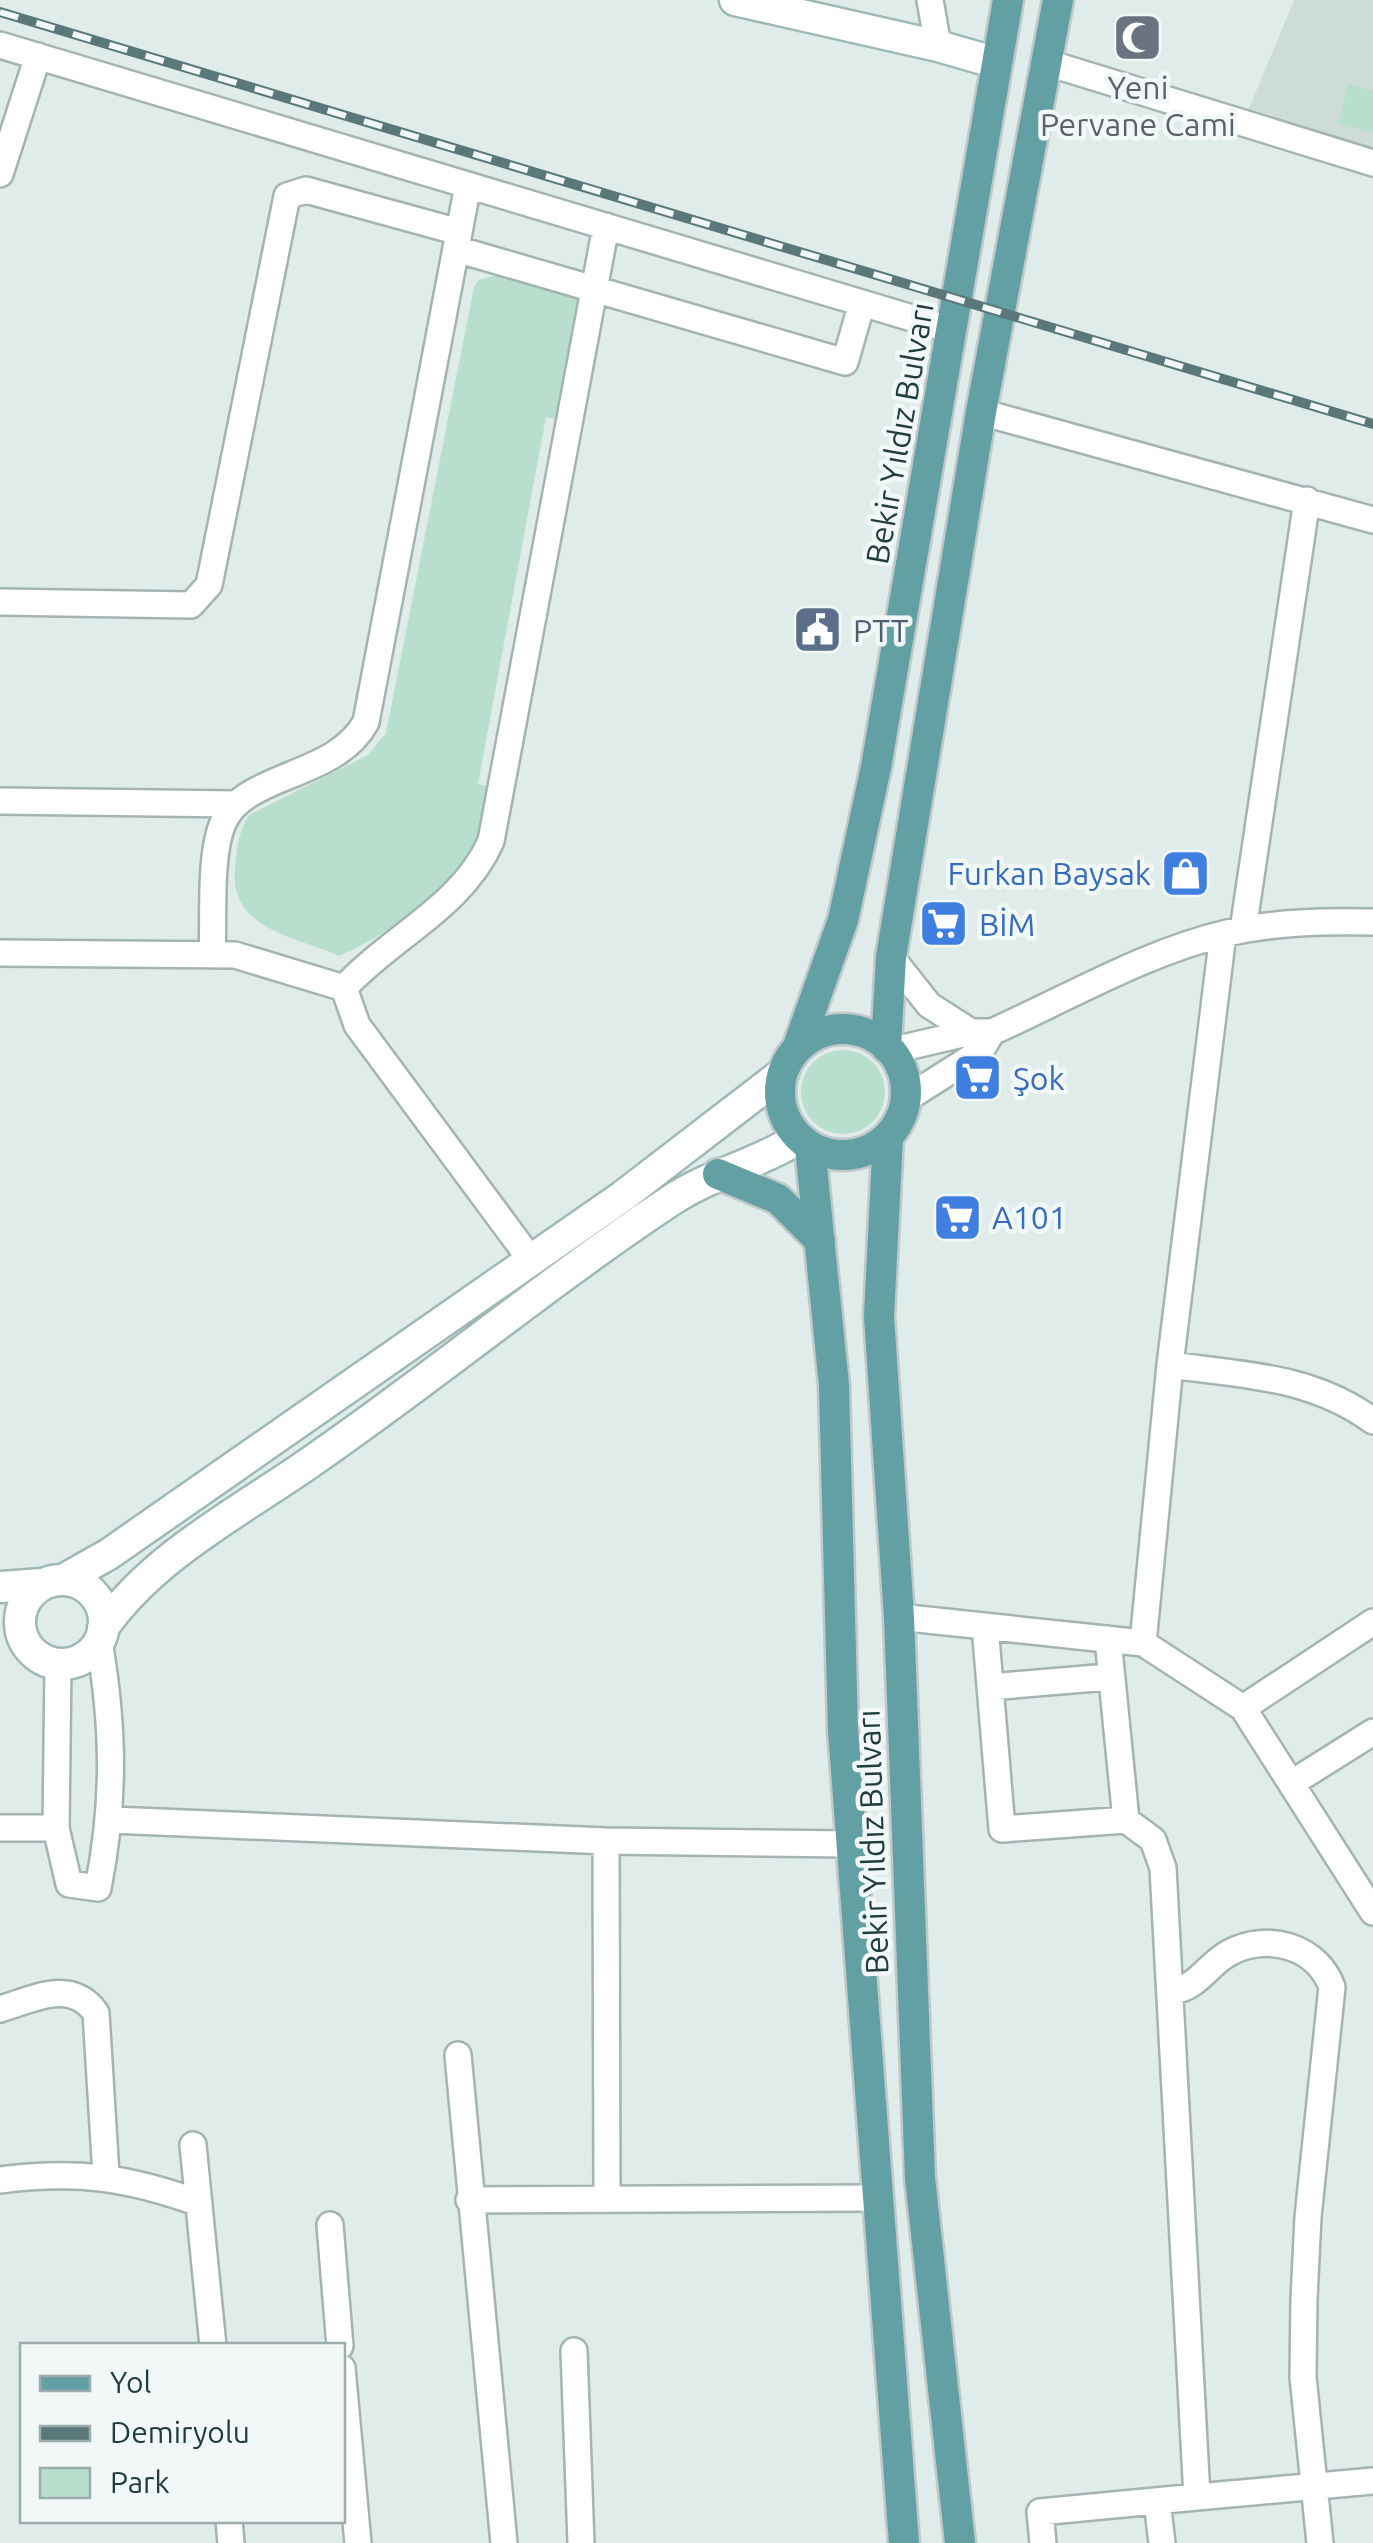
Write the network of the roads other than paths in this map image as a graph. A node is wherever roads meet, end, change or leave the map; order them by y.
1 (735, 0) edge
2 (930, 0) edge
3 (1008, 0) edge
4 (1058, 0) edge
5 (0, 45) edge
6 (938, 46) junction
7 (38, 56) junction
8 (1048, 62) junction
9 (998, 64) junction
10 (1373, 163) edge
11 (0, 174) edge
12 (468, 185) junction
13 (606, 226) junction
14 (458, 240) junction
15 (595, 289) junction
16 (862, 303) junction
17 (952, 330) junction
18 (982, 412) junction
19 (1307, 500) junction
20 (1373, 520) edge
21 (0, 602) edge
22 (0, 801) edge
23 (236, 804) junction
24 (1373, 922) edge
25 (1233, 932) junction
26 (0, 953) edge
27 (212, 955) junction
28 (890, 956) junction
29 (344, 988) junction
30 (982, 1032) junction
31 (888, 1049) junction
32 (790, 1060) junction
33 (906, 1098) junction
34 (888, 1136) junction
35 (804, 1142) junction
36 (718, 1174) junction
37 (820, 1241) junction
38 (532, 1260) junction
39 (1170, 1365) junction
40 (1373, 1421) edge
41 (53, 1582) junction
42 (0, 1588) edge
43 (899, 1617) junction
44 (1373, 1622) edge
45 (985, 1626) junction
46 (11, 1632) edge
47 (101, 1634) junction
48 (1108, 1640) junction
49 (1143, 1643) junction
50 (58, 1663) junction
51 (1108, 1677) junction
52 (990, 1687) junction
53 (1243, 1708) junction
54 (1373, 1732) edge
55 (1292, 1783) junction
56 (112, 1820) junction
57 (1126, 1820) junction
58 (0, 1828) edge
59 (56, 1828) junction
60 (606, 1841) junction
61 (851, 1844) junction
62 (1373, 1912) edge
63 (1172, 1992) junction
64 (0, 2009) edge
65 (458, 2055) dead end
66 (193, 2145) dead end
67 (106, 2175) junction
68 (0, 2180) edge
69 (874, 2198) junction
70 (469, 2200) junction
71 (606, 2200) junction
72 (199, 2202) junction
73 (330, 2225) dead end
74 (212, 2343) edge
75 (340, 2343) edge
76 (574, 2350) dead end
77 (345, 2401) edge
78 (1373, 2481) edge
79 (1314, 2486) junction
80 (1197, 2497) junction
81 (1157, 2501) junction
82 (358, 2543) edge
83 (504, 2543) edge
84 (581, 2543) edge
85 (904, 2543) edge
86 (960, 2543) edge
87 (1043, 2543) edge
88 (1162, 2543) edge
89 (1320, 2543) edge

1 - 6 street
2 - 6 street
3 - 9 main road, Bekir Yıldız Bulvarı
4 - 8 main road
5 - 7 street
6 - 9 street
7 - 11 street
7 - 12 street
8 - 10 street
8 - 18 main road
9 - 17 main road, Bekir Yıldız Bulvarı
12 - 13 street
12 - 14 street
13 - 15 street
13 - 16 street
14 - 15 street
14 - 21 street
14 - 23 street
15 - 16 street
15 - 29 street
16 - 17 street
17 - 32 main road, Bekir Yıldız Bulvarı
18 - 19 street
18 - 28 main road
19 - 20 street
19 - 25 street
22 - 23 street
23 - 27 street
24 - 25 street
25 - 30 street
25 - 39 street
26 - 27 street
27 - 29 street
28 - 30 street
28 - 31 main road
29 - 38 street
30 - 31 street
30 - 33 street
31 - 32 main road
31 - 33 main road
32 - 35 main road
32 - 38 street
33 - 34 main road
34 - 35 main road
34 - 43 main road, Bekir Yıldız Bulvarı
35 - 36 street
35 - 37 main road, Bekir Yıldız Bulvarı
36 - 37 main road
36 - 47 street
37 - 61 main road, Bekir Yıldız Bulvarı
38 - 41 street
39 - 40 street
39 - 49 street
41 - 42 street
41 - 46 street
41 - 47 street
43 - 45 street
43 - 86 main road, Bekir Yıldız Bulvarı
44 - 53 street
45 - 48 street
45 - 52 street
46 - 50 street
47 - 50 street
47 - 56 street
48 - 49 street
48 - 51 street
49 - 53 street
50 - 59 street
51 - 52 street
51 - 57 street
52 - 57 street
53 - 55 street
54 - 55 street
55 - 62 street
56 - 59 street
56 - 60 street
57 - 63 street
58 - 59 street
60 - 61 street
60 - 71 street
61 - 69 main road, Bekir Yıldız Bulvarı
63 - 79 street
63 - 80 street
64 - 67 street
65 - 70 street
66 - 72 street
67 - 68 street
67 - 72 street
69 - 71 street
69 - 85 main road, Bekir Yıldız Bulvarı
70 - 71 street
70 - 83 street
72 - 74 street
73 - 75 street
76 - 84 street
77 - 82 street
78 - 79 street
79 - 80 street
79 - 89 street
80 - 81 street
81 - 87 street
81 - 88 street

